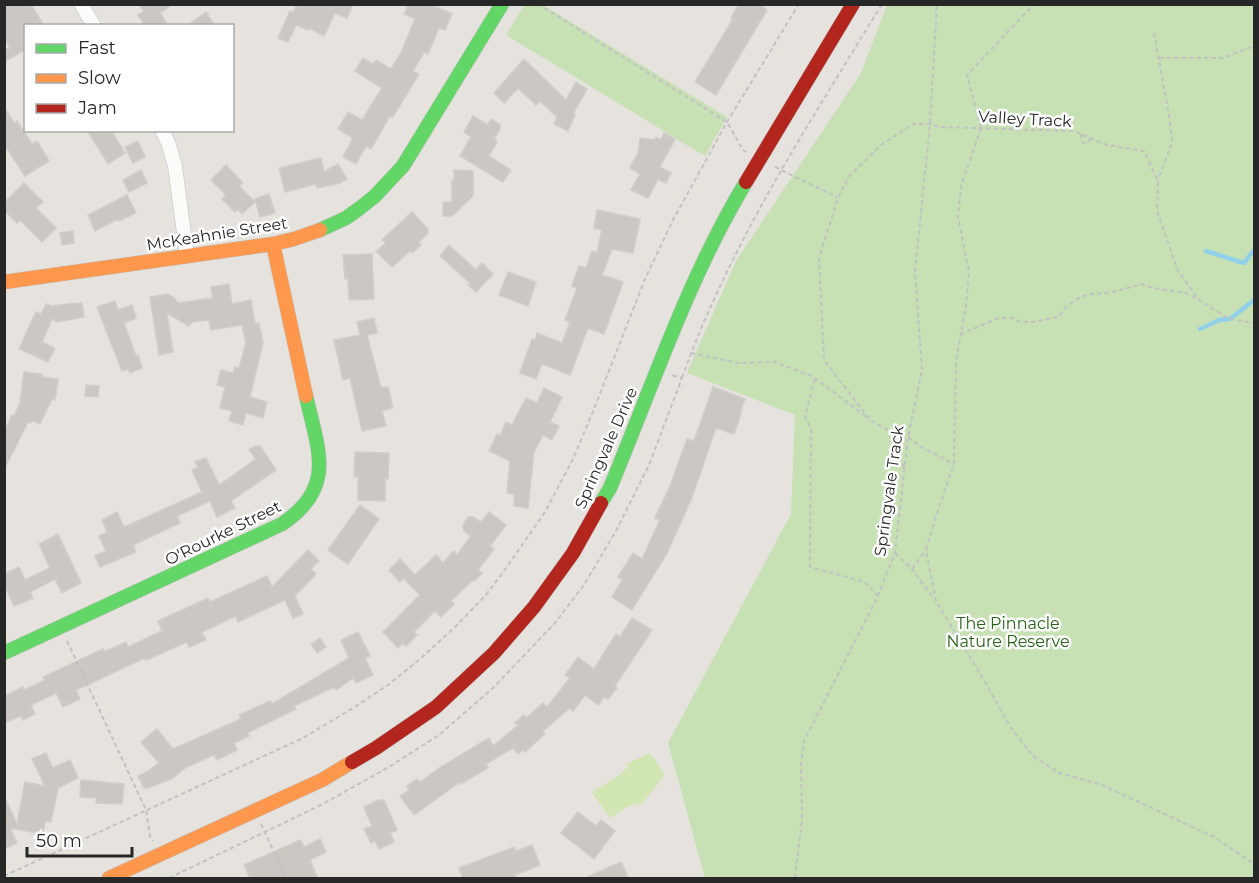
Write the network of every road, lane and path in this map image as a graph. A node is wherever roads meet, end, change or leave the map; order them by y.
1 (81, 4) edge
2 (502, 4) edge
3 (538, 4) edge
4 (799, 4) edge
5 (853, 4) edge
6 (882, 4) edge
7 (937, 4) edge
8 (1034, 4) edge
9 (93, 24) edge
10 (1154, 33) dead end
11 (1254, 46) edge
12 (1159, 58) junction
13 (727, 122) junction
14 (930, 124) junction
15 (981, 128) junction
16 (163, 132) edge
17 (1081, 134) junction
18 (1091, 138) junction
19 (759, 159) junction
20 (781, 170) junction
21 (1158, 181) junction
22 (838, 198) junction
23 (273, 244) junction
24 (187, 256) junction
25 (4, 282) edge
26 (1200, 301) junction
27 (1254, 323) edge
28 (960, 334) junction
29 (691, 353) junction
30 (682, 378) dead end
31 (815, 379) junction
32 (870, 420) junction
33 (908, 437) junction
34 (901, 438) junction
35 (954, 465) junction
36 (904, 471) junction
37 (927, 550) junction
38 (894, 553) junction
39 (912, 569) junction
40 (878, 596) junction
41 (936, 601) junction
42 (61, 627) junction
43 (4, 653) edge
44 (146, 810) junction
45 (254, 811) junction
46 (160, 855) junction
47 (1254, 864) edge
48 (4, 876) edge
49 (109, 879) edge
50 (286, 879) edge
51 (795, 879) edge

1 - 9 street
2 - 23 street, McKeahnie Street
3 - 13 path
4 - 13 path
5 - 19 street, Springvale Drive
6 - 20 path
7 - 14 path, Springvale Track
8 - 15 path
10 - 12 path
11 - 12 path
12 - 21 path
13 - 19 path
13 - 44 path
14 - 15 path, Valley Track
14 - 22 path
14 - 33 path, Springvale Track
15 - 17 path, Valley Track
15 - 28 path
16 - 24 street
17 - 18 path, Valley Track
17 - 18 path
18 - 21 path, Valley Track
19 - 20 path
19 - 45 street, Springvale Drive
20 - 22 path
20 - 29 path
21 - 26 path, Valley Track
22 - 32 path
23 - 24 street, McKeahnie Street
23 - 42 street, O'Rourke Street
24 - 25 street, McKeahnie Street
26 - 27 path, Valley Track
26 - 28 path
28 - 35 path
29 - 30 path
29 - 31 path
31 - 32 path
31 - 40 path
32 - 34 path
33 - 34 path
33 - 35 path
33 - 36 path, Springvale Track
34 - 36 path
35 - 37 path
36 - 38 path, Springvale Track
37 - 39 path
37 - 41 path
38 - 39 path
38 - 40 path, Springvale Track
39 - 41 path
40 - 51 path, Springvale Track
41 - 47 path
42 - 43 street, O'Rourke Street
42 - 44 path
44 - 46 path
44 - 48 path
45 - 46 street, Springvale Drive
45 - 50 path
46 - 49 street, Springvale Drive

